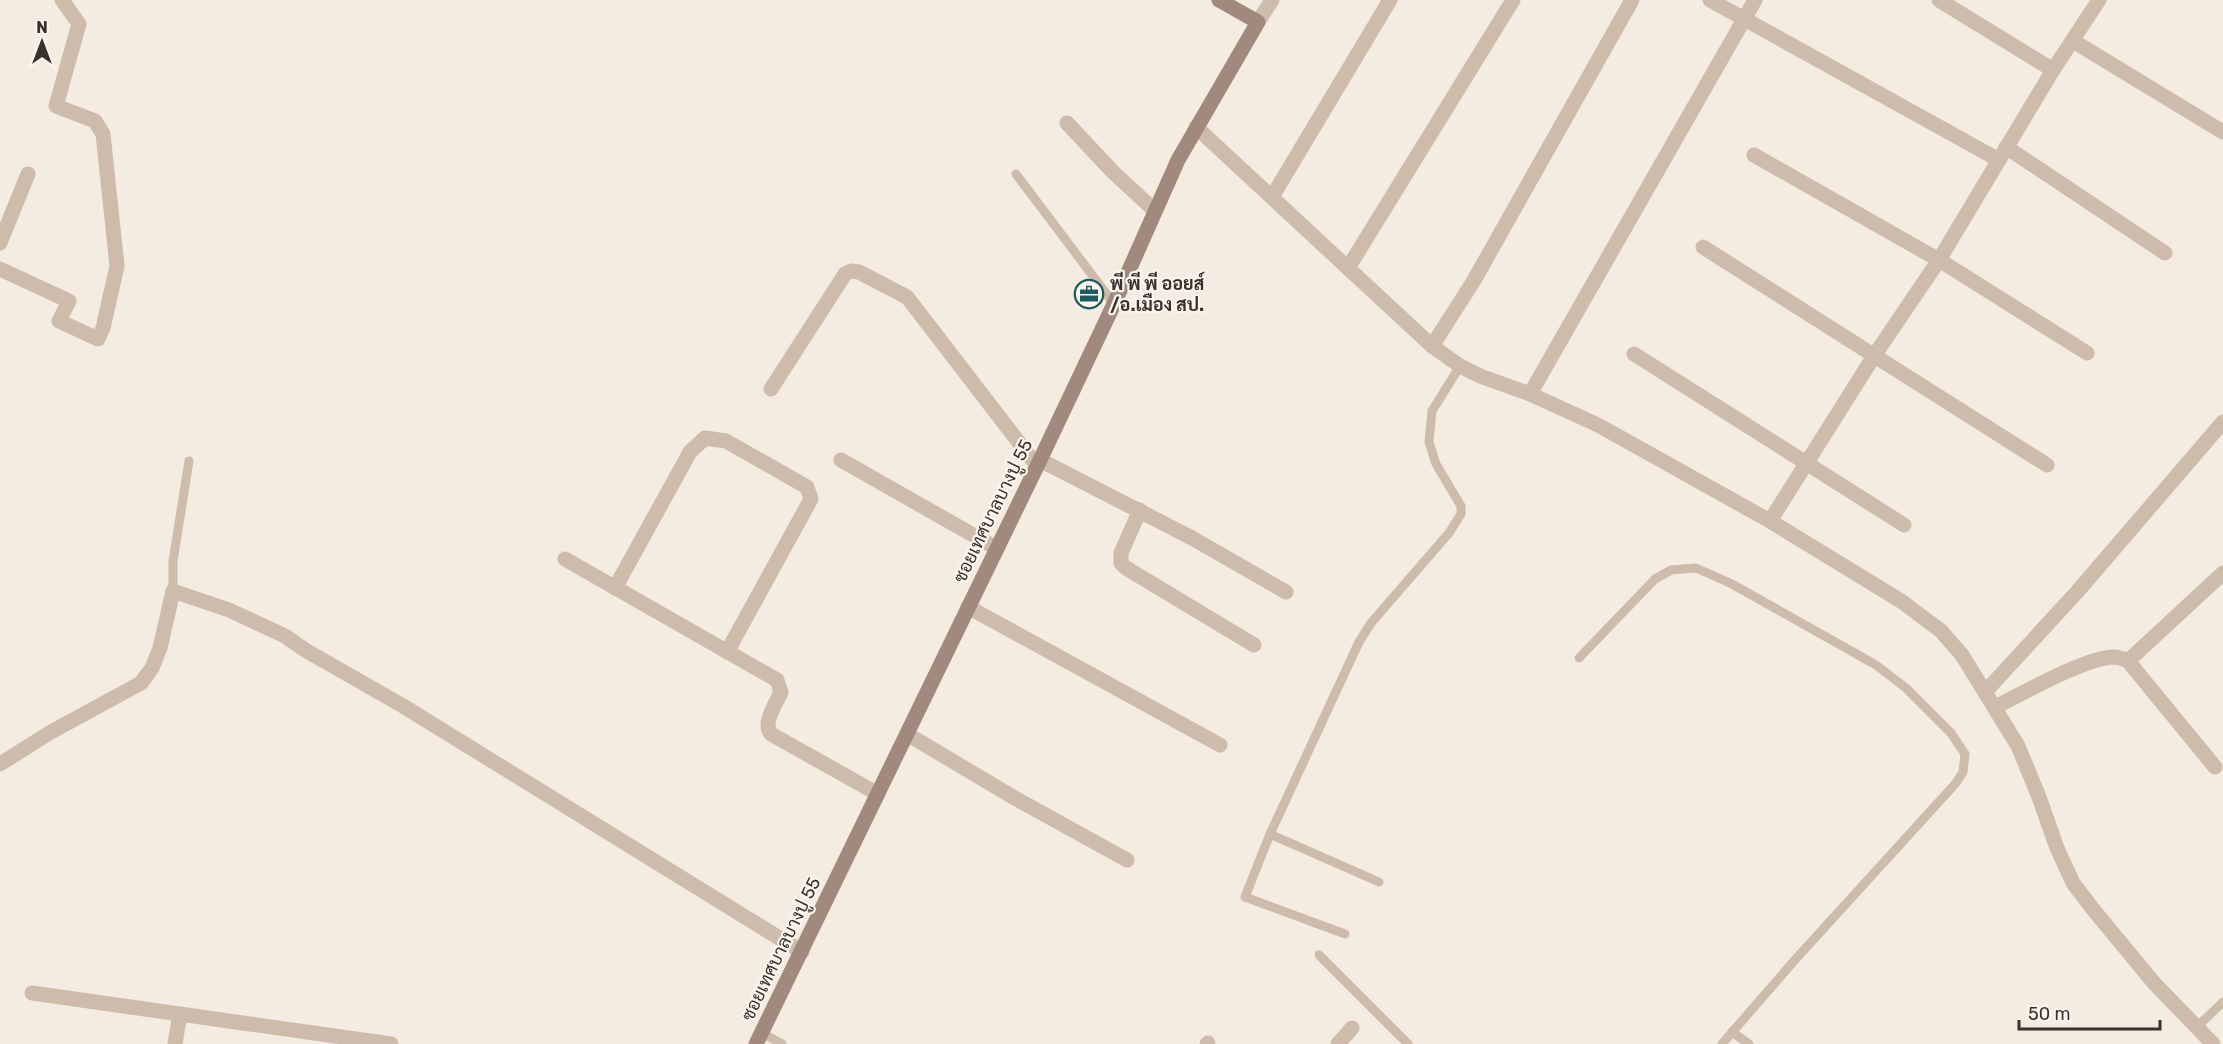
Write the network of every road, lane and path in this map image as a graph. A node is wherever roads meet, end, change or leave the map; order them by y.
1 (62, 0) edge
2 (1219, 0) edge
3 (1272, 0) edge
4 (1390, 0) edge
5 (1513, 0) edge
6 (1632, 0) edge
7 (1710, 0) edge
8 (1755, 0) edge
9 (1939, 0) edge
10 (2099, 0) edge
11 (1744, 18) junction
12 (1258, 22) junction
13 (2073, 41) junction
14 (2053, 70) junction
15 (1067, 123) dead end
16 (1196, 128) junction
17 (2223, 132) edge
18 (2002, 153) junction
19 (1754, 155) dead end
20 (28, 174) dead end
21 (1016, 174) dead end
22 (1272, 198) junction
23 (1154, 210) junction
24 (0, 243) edge
25 (1702, 247) dead end
26 (2165, 253) dead end
27 (1939, 260) junction
28 (0, 268) edge
29 (1348, 268) junction
30 (1114, 304) junction
31 (1432, 346) junction
32 (2088, 353) dead end
33 (1634, 354) dead end
34 (1874, 356) junction
35 (1460, 366) junction
36 (771, 389) dead end
37 (1530, 394) junction
38 (2223, 422) edge
39 (841, 460) dead end
40 (189, 461) dead end
41 (1038, 463) junction
42 (1807, 463) junction
43 (2047, 465) dead end
44 (1140, 510) junction
45 (1770, 521) junction
46 (1904, 525) dead end
47 (996, 548) junction
48 (566, 559) dead end
49 (2223, 573) edge
50 (615, 588) junction
51 (173, 591) junction
52 (1286, 592) dead end
53 (968, 608) junction
54 (1254, 645) dead end
55 (727, 652) junction
56 (1579, 658) dead end
57 (2128, 661) junction
58 (1986, 692) junction
59 (1995, 707) junction
60 (907, 734) junction
61 (1220, 745) dead end
62 (0, 764) edge
63 (2215, 767) dead end
64 (878, 794) junction
65 (1270, 834) junction
66 (1127, 860) dead end
67 (1379, 882) dead end
68 (1345, 934) dead end
69 (802, 952) junction
70 (1319, 955) dead end
71 (32, 993) dead end
72 (2223, 1002) edge
73 (180, 1014) junction
74 (2196, 1027) junction
75 (1352, 1028) dead end
76 (1732, 1032) junction
77 (759, 1038) edge
78 (175, 1044) edge
79 (391, 1044) edge
80 (782, 1044) edge
81 (1338, 1044) edge
82 (1408, 1044) edge
83 (1722, 1044) edge
84 (1749, 1044) edge
85 (2213, 1044) edge

1 - 28 street
2 - 12 street
3 - 12 street, ซอยเทศบาลบางปู 55
4 - 22 street
5 - 29 street
6 - 31 street
7 - 11 street
8 - 11 street
9 - 14 street
10 - 13 street
11 - 18 street
11 - 37 street
12 - 16 street, ซอยเทศบาลบางปู 55
13 - 14 street
13 - 17 street
14 - 18 street
15 - 23 street
16 - 22 street
16 - 23 street, ซอยเทศบาลบางปู 55
18 - 26 street
18 - 27 street
19 - 27 street
20 - 24 street
21 - 30 lane
22 - 29 street
23 - 30 street, ซอยเทศบาลบางปู 55
25 - 34 street
27 - 32 street
27 - 34 street
29 - 31 street
30 - 41 street, ซอยเทศบาลบางปู 55
31 - 35 street
33 - 42 street
34 - 42 street
34 - 43 street
35 - 37 street
35 - 65 lane
36 - 41 street
37 - 45 street
38 - 58 street
39 - 47 street
40 - 51 lane
41 - 44 street
41 - 47 street, ซอยเทศบาลบางปู 55
42 - 45 street
42 - 46 street
44 - 52 street
44 - 54 street
45 - 58 street
47 - 53 street, ซอยเทศบาลบางปู 55
48 - 50 street
49 - 57 street
50 - 55 street
50 - 55 street
51 - 62 street
51 - 69 street
53 - 60 street, ซอยเทศบาลบางปู 55
53 - 61 street
55 - 64 street
56 - 76 lane
57 - 59 street
57 - 63 street
58 - 59 street
59 - 74 street
60 - 64 street, ซอยเทศบาลบางปู 55
60 - 66 street
64 - 69 street, ซอยเทศบาลบางปู 55
65 - 67 lane
65 - 68 lane
69 - 77 street, ซอยเทศบาลบางปู 55
70 - 82 lane
71 - 73 street
72 - 74 lane
73 - 78 street
73 - 79 street
74 - 85 street
75 - 81 street
76 - 83 lane
76 - 84 lane
77 - 80 lane

